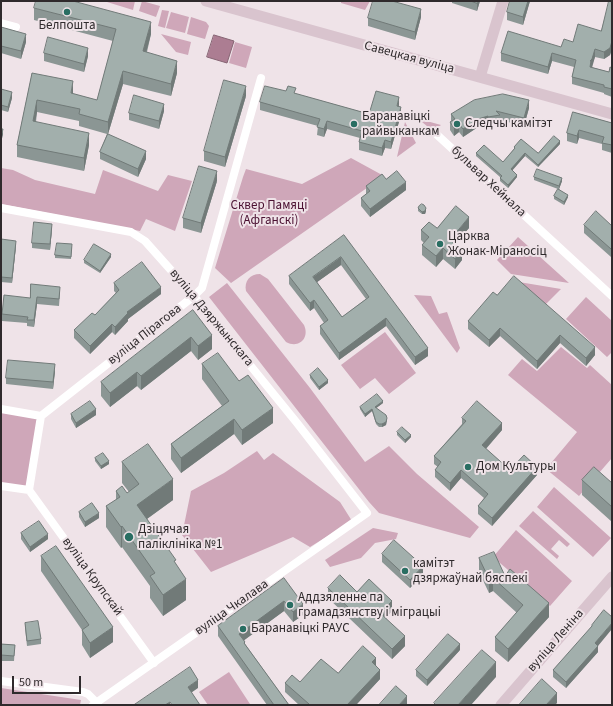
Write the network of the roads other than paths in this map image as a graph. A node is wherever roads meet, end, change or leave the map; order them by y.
1 (206, 1) edge
2 (503, 1) edge
3 (1, 23) edge
4 (16, 27) dead end
5 (480, 77) junction
6 (261, 78) dead end
7 (612, 114) edge
8 (434, 132) dead end
9 (1, 208) edge
10 (194, 296) junction
11 (612, 296) edge
12 (1, 409) edge
13 (41, 416) junction
14 (1, 486) edge
15 (29, 490) junction
16 (367, 513) joint
17 (612, 577) edge
18 (154, 664) junction
19 (1, 681) edge
20 (95, 703) edge
21 (501, 705) edge

1 - 5 main road, Савецкая вуліца
2 - 5 main road
3 - 4 street
5 - 7 main road, Савецкая вуліца
6 - 10 street, вуліца Пірагова
8 - 11 street, бульвар Хейнала
9 - 10 street, вуліца Дзяржынскага
10 - 13 street, вуліца Пірагова
10 - 16 street, вуліца Дзяржынскага
12 - 13 street
13 - 15 street
14 - 15 street
15 - 18 street, вуліца Крупскай
16 - 18 street, вуліца Чкалава
17 - 21 main road, вуліца Леніна
18 - 20 street, вуліца Чкалава
19 - 20 street

